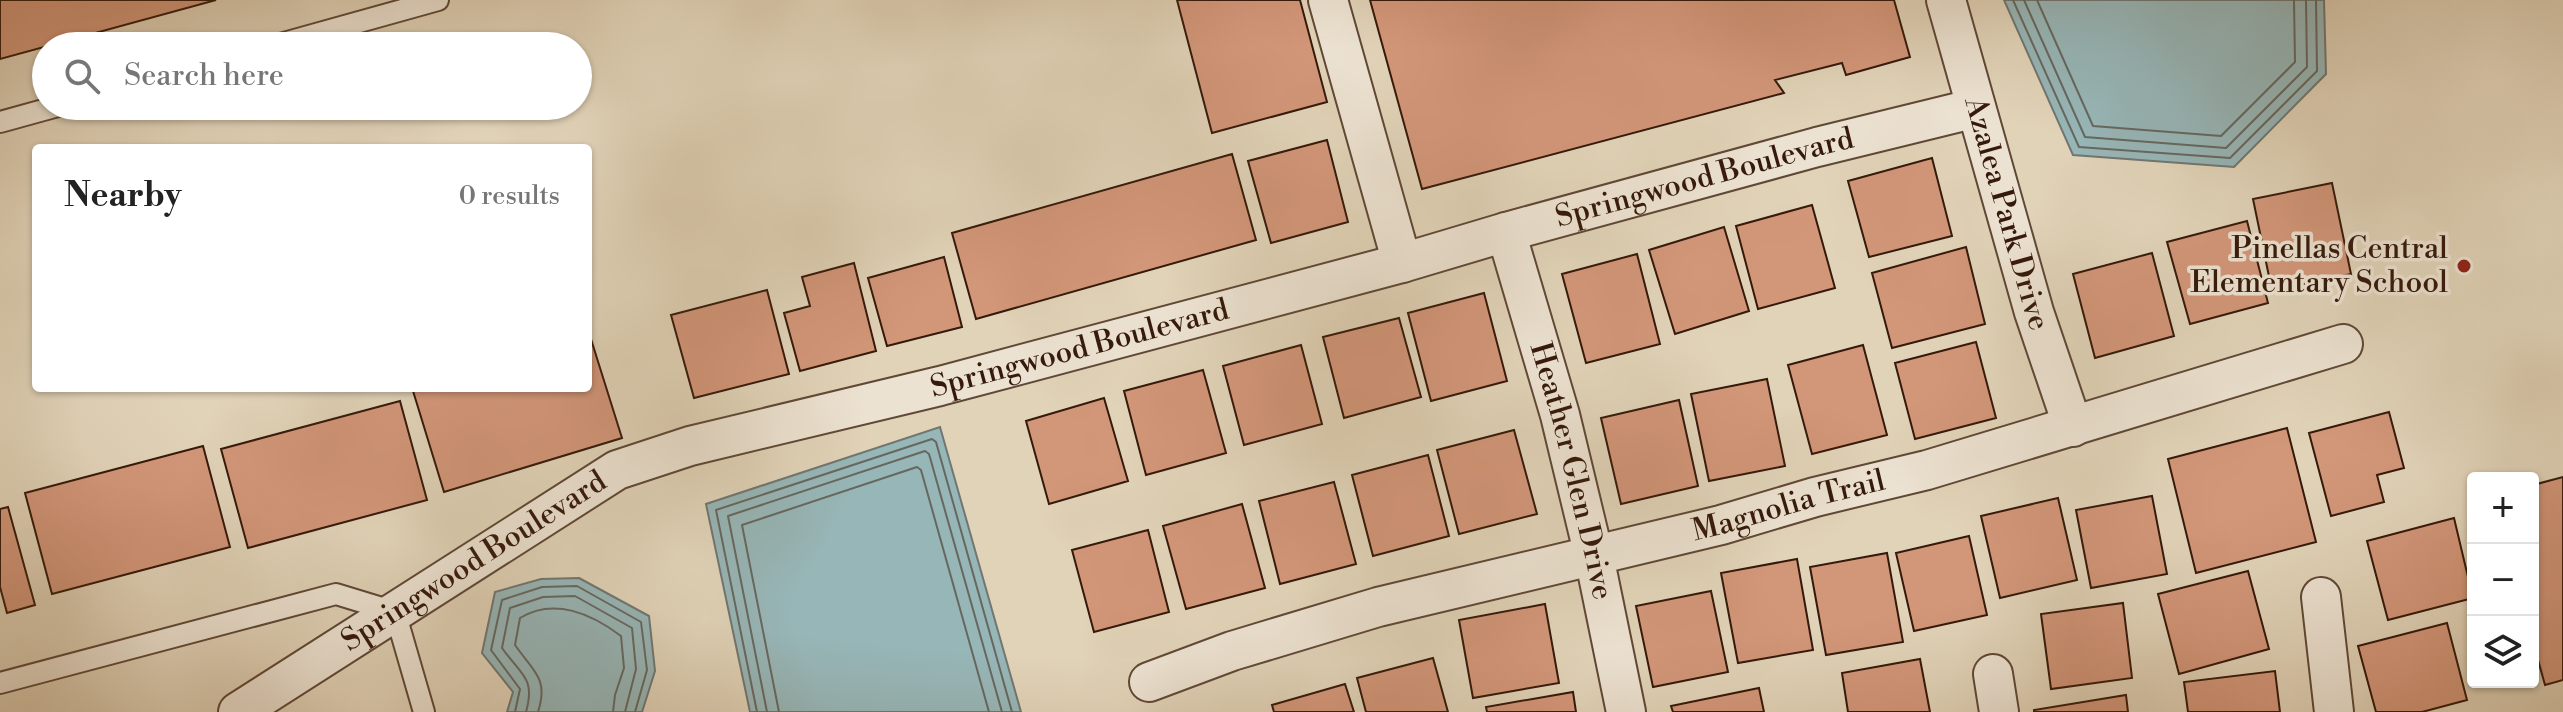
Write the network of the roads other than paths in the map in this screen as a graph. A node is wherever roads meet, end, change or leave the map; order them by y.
1 (438, 0) edge
2 (1328, 0) edge
3 (1946, 0) edge
4 (323, 32) edge
5 (1976, 108) junction
6 (32, 113) edge
7 (0, 122) edge
8 (1506, 232) junction
9 (1402, 263) junction
10 (2343, 344) dead end
11 (2073, 427) junction
12 (1594, 556) junction
13 (2321, 597) dead end
14 (395, 612) junction
15 (1993, 674) dead end
16 (1149, 682) dead end
17 (0, 683) edge
18 (238, 712) edge
19 (424, 712) edge
20 (1626, 712) edge
21 (1999, 712) edge
22 (2334, 712) edge

1 - 4 lane
2 - 9 street
3 - 5 street, Azalea Park Drive
5 - 8 street, Springwood Boulevard
5 - 11 street, Azalea Park Drive
6 - 7 lane
8 - 9 street, Springwood Boulevard
8 - 12 street, Heather Glen Drive
9 - 14 street, Springwood Boulevard
10 - 11 street, Magnolia Trail
11 - 12 street, Magnolia Trail
12 - 16 street, Magnolia Trail
12 - 20 street, Heather Glen Drive
13 - 22 street
14 - 17 lane
14 - 18 street, Springwood Boulevard
14 - 19 lane
15 - 21 street

